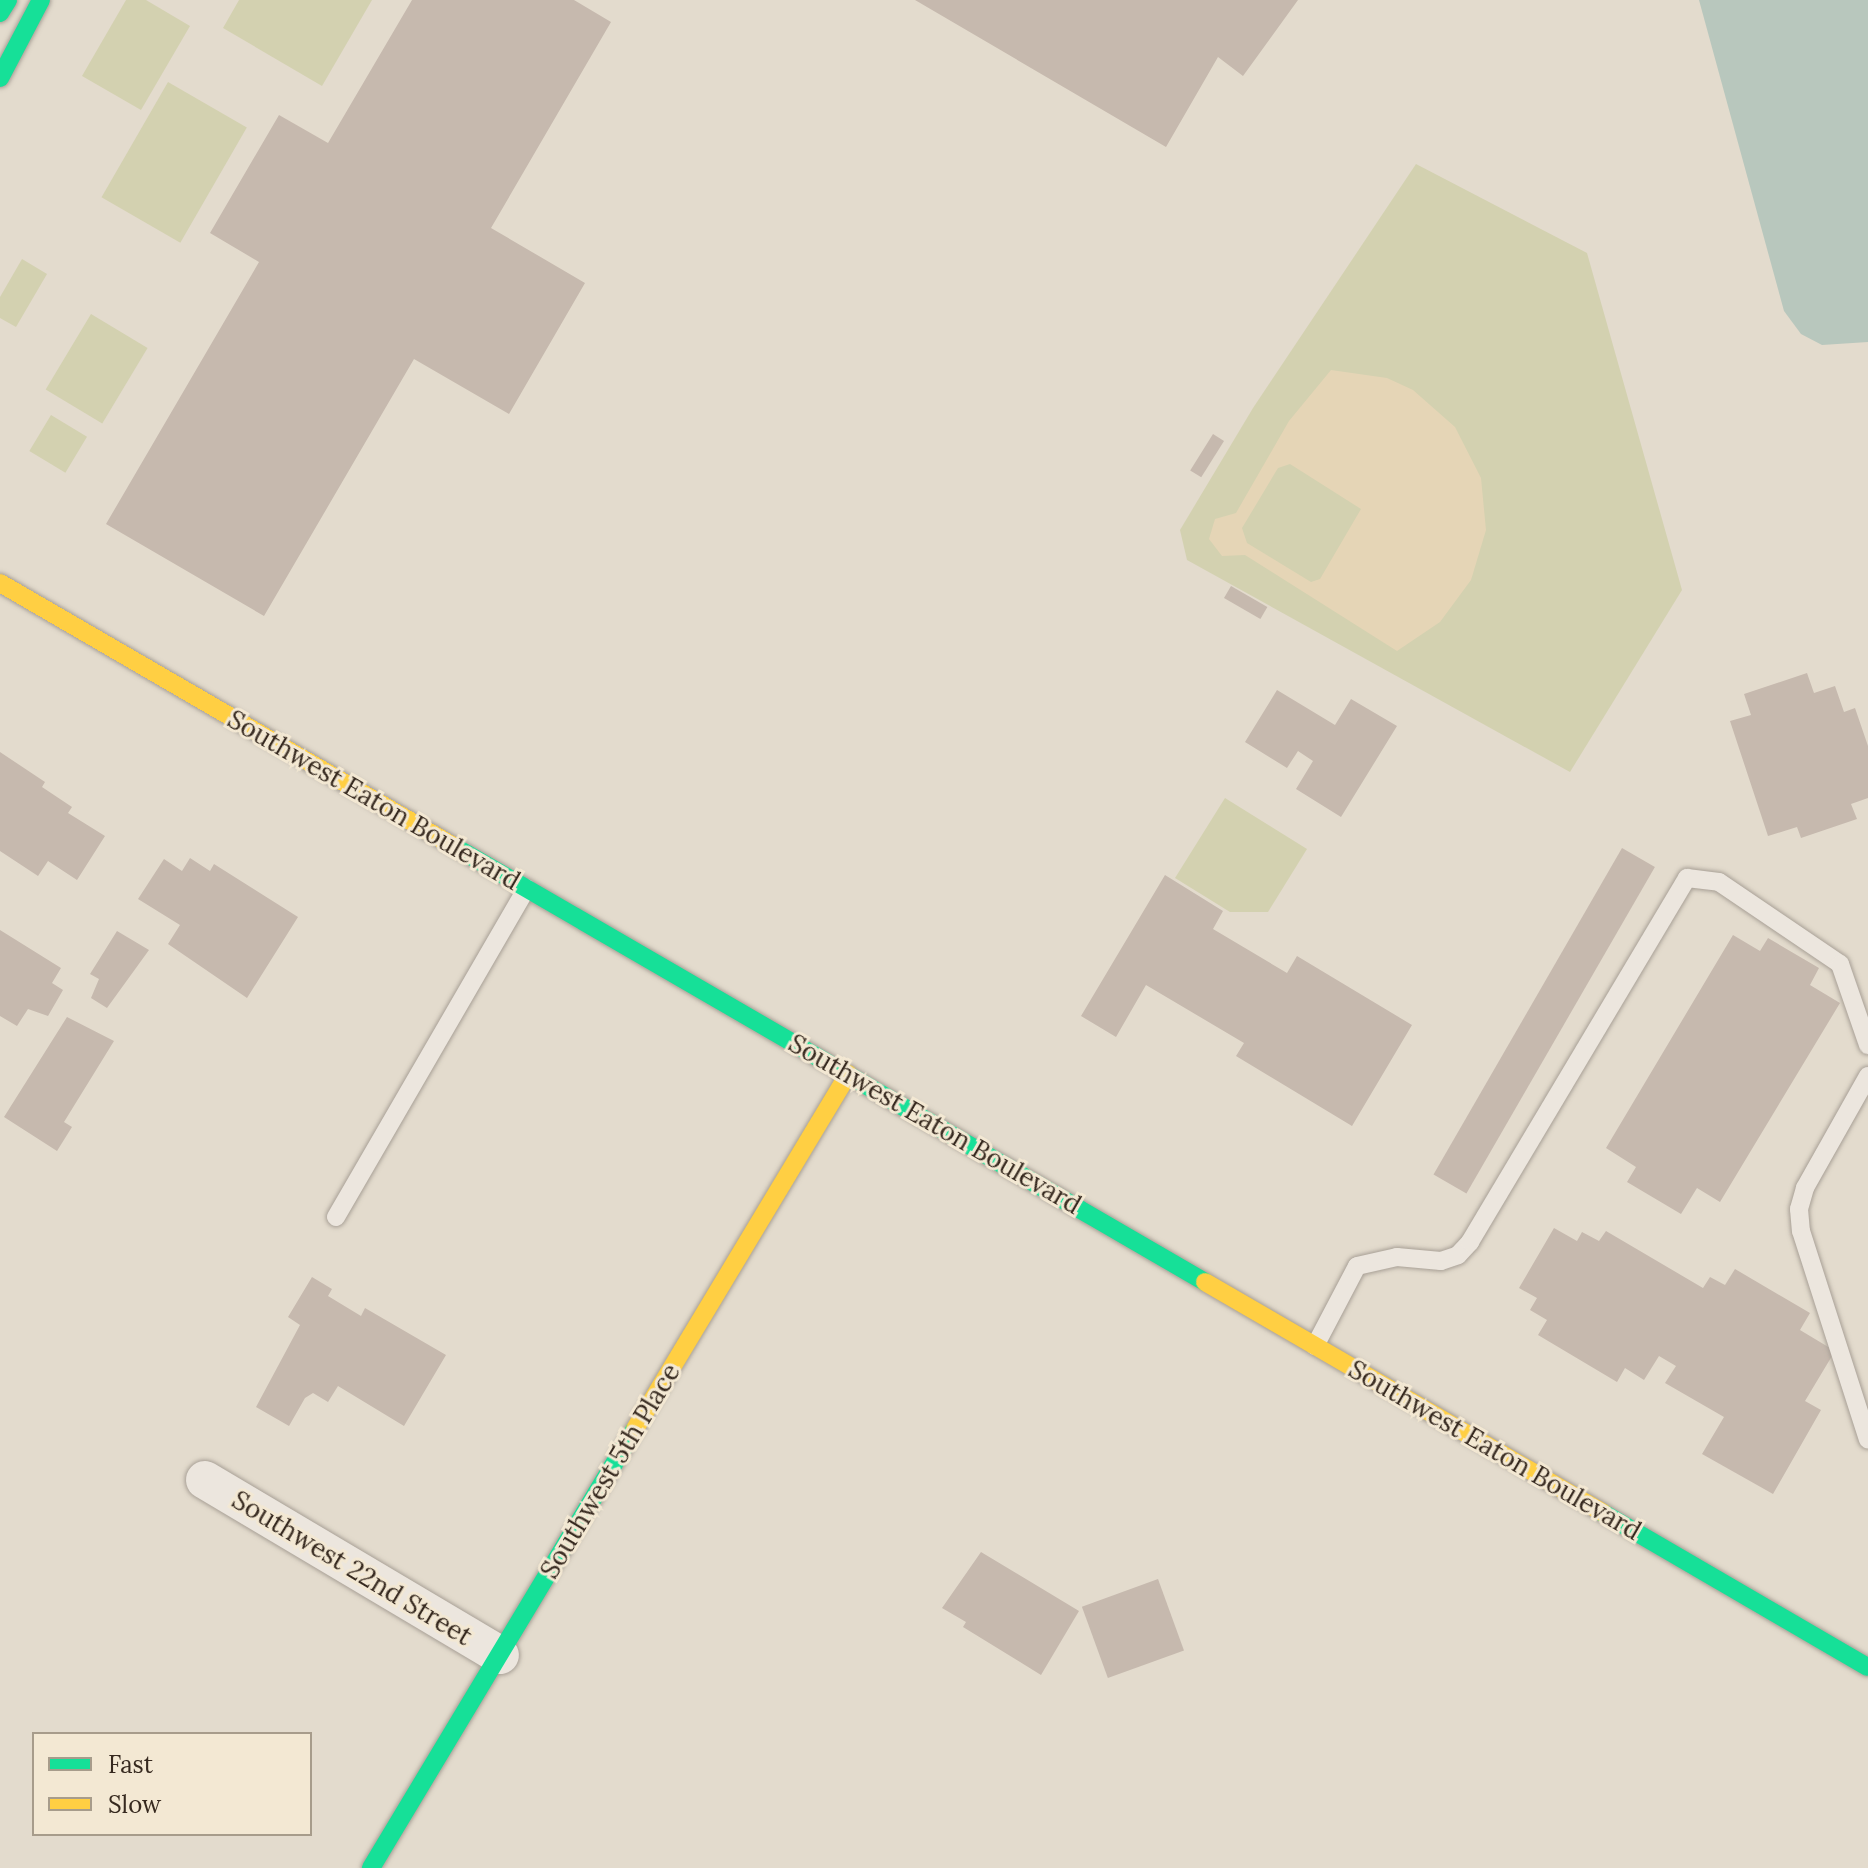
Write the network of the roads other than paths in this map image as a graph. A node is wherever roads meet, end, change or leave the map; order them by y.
1 (8, 0) edge
2 (41, 0) edge
3 (0, 13) edge
4 (0, 78) edge
5 (0, 583) edge
6 (527, 888) junction
7 (1868, 1045) edge
8 (848, 1074) junction
9 (1868, 1076) edge
10 (336, 1217) dead end
11 (1315, 1346) junction
12 (1868, 1440) edge
13 (205, 1480) dead end
14 (500, 1655) junction
15 (1868, 1667) edge
16 (371, 1868) edge

1 - 3 main road
2 - 4 main road
5 - 6 main road, Southwest Eaton Boulevard
6 - 8 main road, Southwest Eaton Boulevard
6 - 10 lane
7 - 11 lane
8 - 11 main road, Southwest Eaton Boulevard
8 - 14 main road, Southwest 5th Place
9 - 12 lane
11 - 15 main road, Southwest Eaton Boulevard
13 - 14 street, Southwest 22nd Street
14 - 16 main road, Southwest 5th Place

